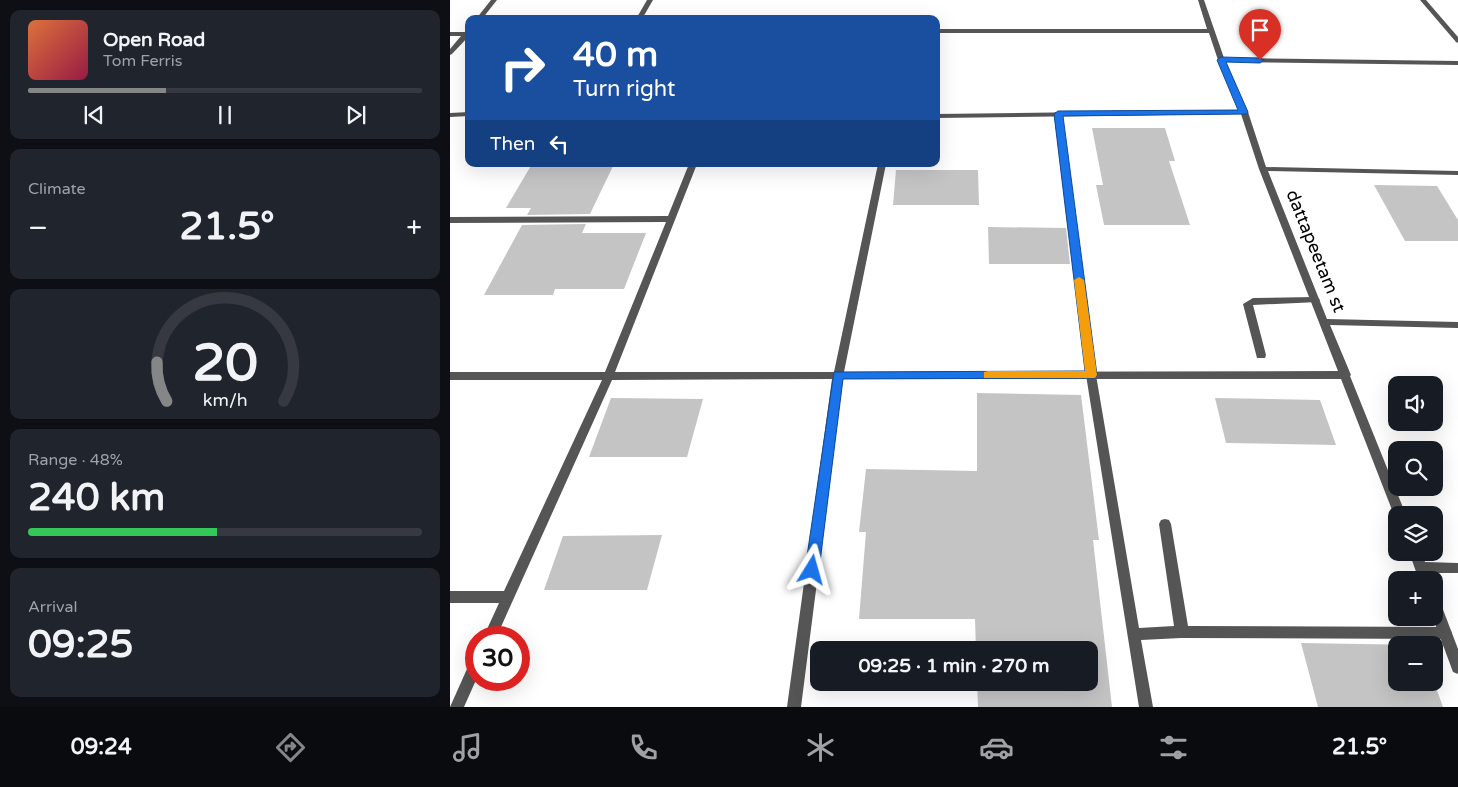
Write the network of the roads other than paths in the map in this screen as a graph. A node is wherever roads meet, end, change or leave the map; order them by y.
1 (494, 0) edge
2 (650, 0) edge
3 (1201, 0) edge
4 (1423, 0) edge
5 (482, 15) edge
6 (641, 15) edge
7 (940, 31) edge
8 (1212, 31) junction
9 (465, 33) edge
10 (450, 34) edge
11 (465, 36) edge
12 (1458, 41) edge
13 (450, 53) edge
14 (1221, 60) junction
15 (1458, 63) edge
16 (1244, 112) junction
17 (465, 114) edge
18 (1058, 114) junction
19 (450, 115) edge
20 (940, 116) edge
21 (692, 167) edge
22 (881, 167) edge
23 (1263, 169) junction
24 (1458, 173) edge
25 (672, 219) junction
26 (450, 220) edge
27 (1315, 300) junction
28 (1324, 322) junction
29 (1458, 325) edge
30 (1261, 355) dead end
31 (609, 375) junction
32 (838, 375) junction
33 (1091, 375) junction
34 (1346, 375) junction
35 (450, 376) edge
36 (1397, 506) edge
37 (1165, 524) dead end
38 (1418, 561) edge
39 (1420, 567) junction
40 (1458, 568) edge
41 (1422, 571) edge
42 (450, 597) edge
43 (508, 597) junction
44 (495, 626) edge
45 (1442, 626) edge
46 (1181, 632) junction
47 (1445, 633) junction
48 (1134, 634) junction
49 (1458, 667) edge
50 (465, 689) edge
51 (457, 707) edge
52 (794, 707) edge
53 (1146, 707) edge

1 - 5 street
2 - 6 street
3 - 8 street, dattapeetam st
4 - 12 street
7 - 8 street
8 - 14 street, dattapeetam st
9 - 10 street
11 - 13 street
14 - 15 street
14 - 16 street, dattapeetam st
16 - 18 street
16 - 23 street, dattapeetam st
17 - 19 street
18 - 20 street
18 - 33 street
21 - 25 street
22 - 32 street
23 - 24 street
23 - 27 street, dattapeetam st
25 - 26 street
25 - 31 street
27 - 28 street, dattapeetam st
27 - 30 street
28 - 29 street
28 - 34 street, dattapeetam st
31 - 32 street
31 - 35 street
31 - 43 street
32 - 33 street
32 - 52 street
33 - 34 street
33 - 48 street
34 - 36 street, dattapeetam st
37 - 46 street
38 - 39 street
39 - 40 street
39 - 41 street
42 - 43 street
43 - 44 street
45 - 47 street
46 - 47 street
46 - 48 street
47 - 49 street
48 - 53 street
50 - 51 street

